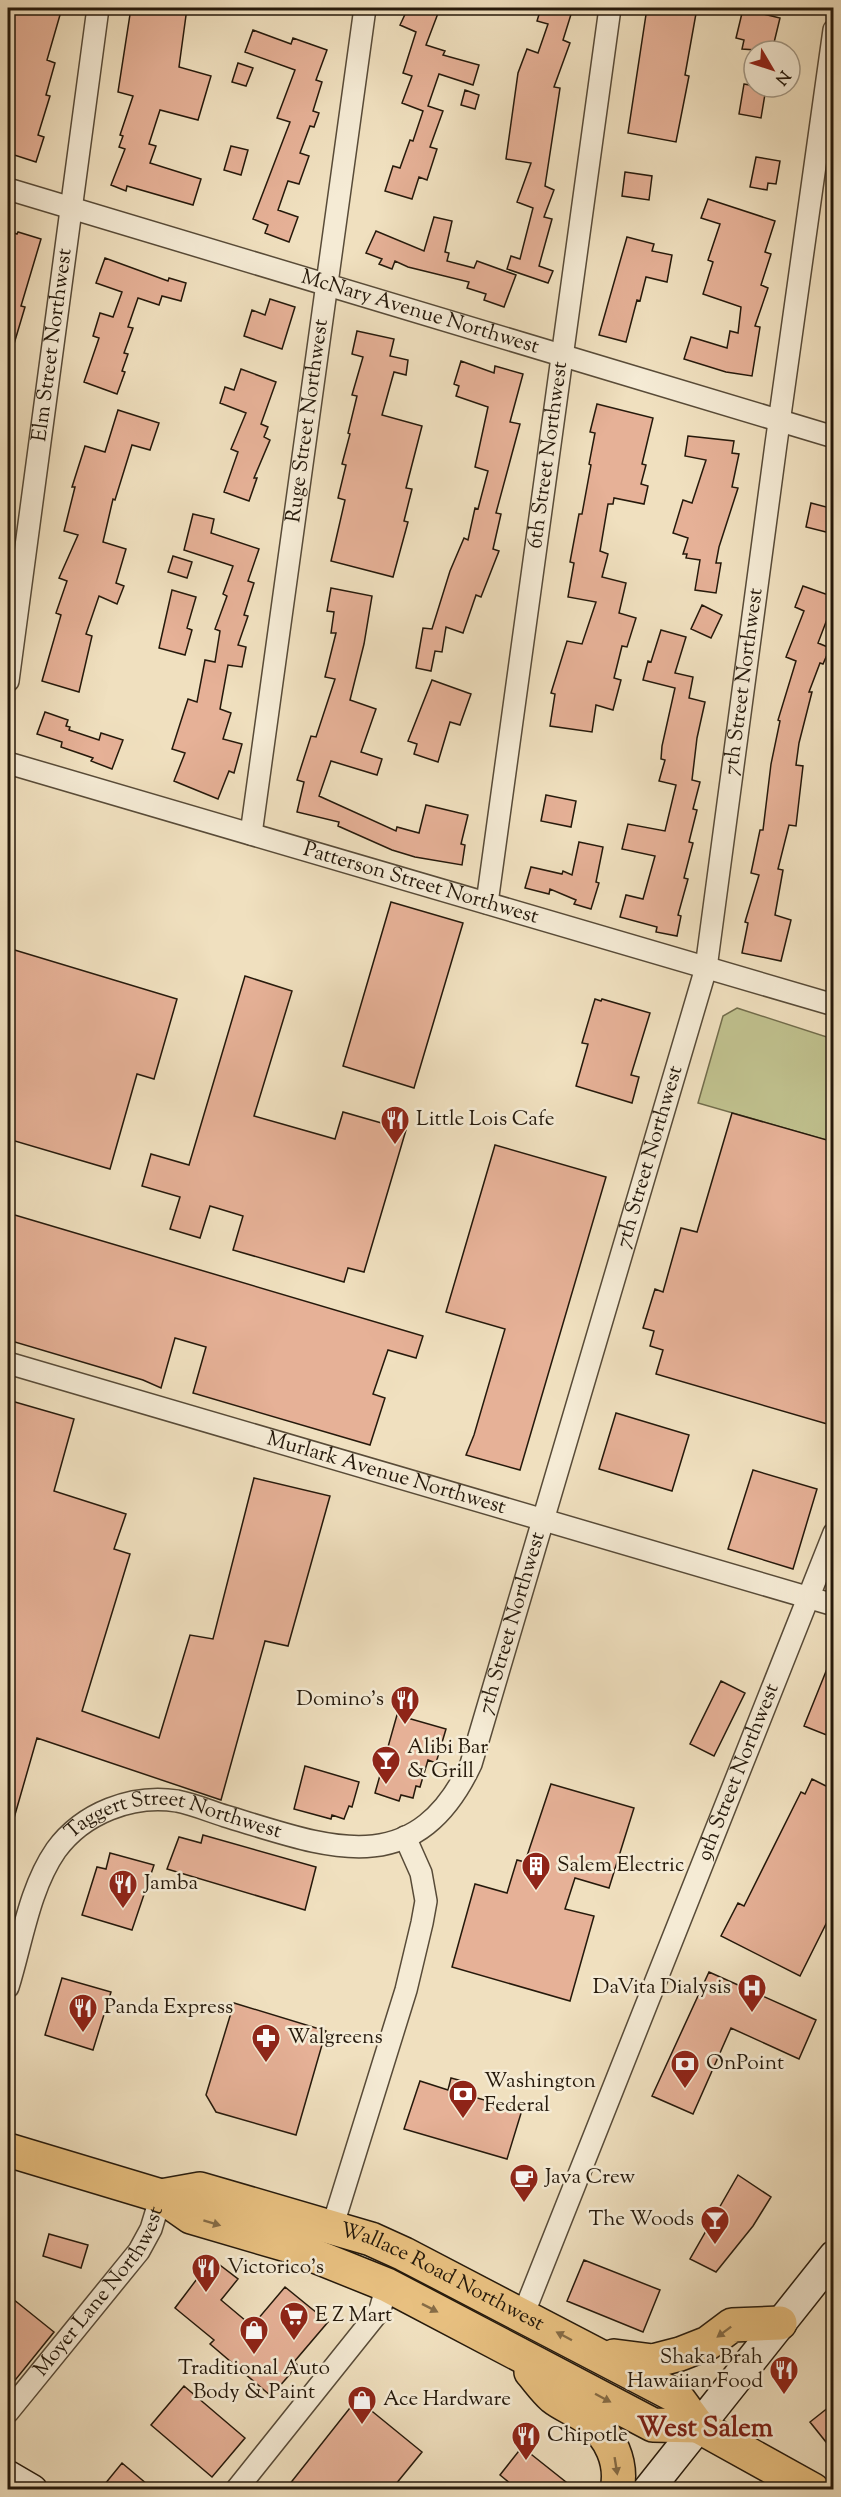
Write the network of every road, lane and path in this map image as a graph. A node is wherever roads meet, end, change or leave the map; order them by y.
1 (98, 8) edge
2 (365, 8) edge
3 (610, 8) edge
4 (834, 30) edge
5 (8, 189) edge
6 (70, 207) junction
7 (327, 285) junction
8 (562, 355) junction
9 (779, 420) junction
10 (834, 437) edge
11 (8, 681) edge
12 (8, 763) edge
13 (251, 834) junction
14 (487, 903) junction
15 (706, 968) junction
16 (834, 1005) edge
17 (8, 1363) edge
18 (544, 1520) junction
19 (834, 1533) edge
20 (808, 1598) junction
21 (834, 1605) edge
22 (405, 1837) junction
23 (8, 1987) edge
24 (8, 2150) edge
25 (161, 2196) junction
26 (332, 2228) junction
27 (834, 2256) edge
28 (387, 2285) junction
29 (523, 2315) junction
30 (780, 2323) junction
31 (510, 2349) junction
32 (597, 2354) junction
33 (8, 2412) edge
34 (698, 2426) junction
35 (8, 2476) edge
36 (32, 2490) edge
37 (236, 2490) edge
38 (617, 2490) edge
39 (648, 2490) edge
40 (813, 2490) edge

1 - 6 street, Elm Street Northwest
2 - 7 street, Ruge Street Northwest
3 - 8 street, 6th Street Northwest
4 - 9 street, 7th Street Northwest
5 - 6 street, McNary Avenue Northwest
6 - 7 street, McNary Avenue Northwest
6 - 11 street, Elm Street Northwest
7 - 8 street, McNary Avenue Northwest
7 - 13 street, Ruge Street Northwest
8 - 9 street, McNary Avenue Northwest
8 - 14 street, 6th Street Northwest
9 - 10 street, McNary Avenue Northwest
9 - 15 street, 7th Street Northwest
12 - 13 street, Patterson Street Northwest
13 - 14 street, Patterson Street Northwest
14 - 15 street, Patterson Street Northwest
15 - 16 street, Patterson Street Northwest
15 - 18 street, 7th Street Northwest
17 - 18 street, Murlark Avenue Northwest
18 - 20 street, Murlark Avenue Northwest
18 - 22 street, 7th Street Northwest
19 - 20 street, 9th Street Northwest
20 - 21 street, Murlark Avenue Northwest
20 - 29 street, 9th Street Northwest
22 - 23 street, Taggert Street Northwest
22 - 26 street
24 - 25 main road, Wallace Road Northwest
25 - 26 main road, Wallace Road Northwest
25 -> 28 main road, Wallace Road Northwest
25 - 33 street, Moyer Lane Northwest
26 - 29 main road, Wallace Road Northwest
27 - 30 main road
28 -> 31 main road, Wallace Road Northwest
28 - 37 street
32 -> 29 main road, Wallace Road Northwest
30 -> 32 main road
30 - 34 main road
31 -> 34 main road, Wallace Road Northwest
31 -> 38 main road
32 - 34 main road, Wallace Road Northwest
34 - 39 main road
34 - 40 main road, Wallace Road Northwest
35 - 36 main road

